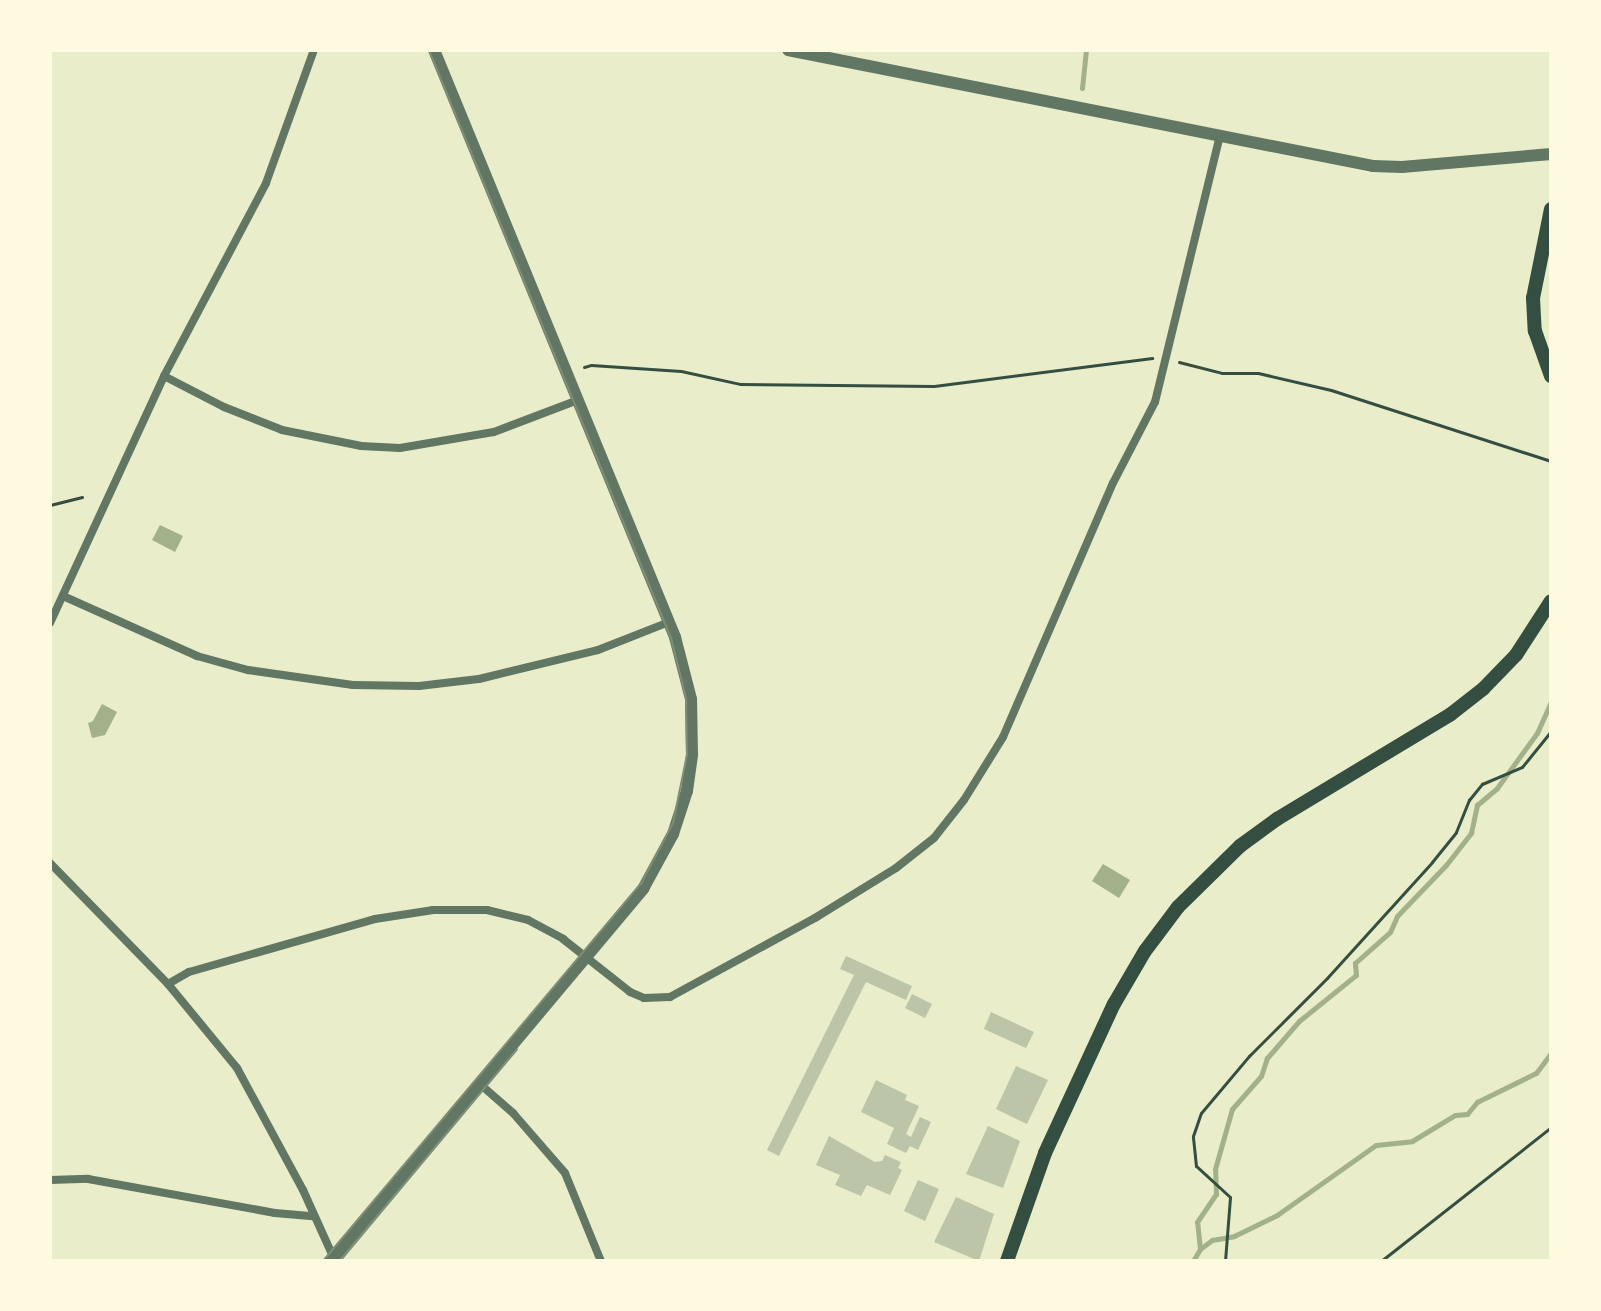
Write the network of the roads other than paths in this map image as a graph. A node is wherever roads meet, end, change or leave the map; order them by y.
1 (314, 50) edge
2 (434, 50) edge
3 (788, 50) edge
4 (1220, 136) junction
5 (1551, 154) edge
6 (1551, 209) edge
7 (164, 376) junction
8 (1551, 376) edge
9 (578, 400) junction
10 (63, 596) junction
11 (1551, 601) edge
12 (669, 622) junction
13 (50, 623) edge
14 (50, 863) edge
15 (586, 958) junction
16 (168, 984) junction
17 (481, 1085) junction
18 (50, 1180) edge
19 (313, 1216) junction
20 (333, 1260) edge
21 (601, 1261) edge
22 (1007, 1261) edge

1 - 7 street
2 - 9 street
3 - 4 street
4 - 5 street
4 - 15 street
6 - 8 main road
7 - 9 street
7 - 10 street
9 - 12 street
10 - 12 street
10 - 13 street
11 - 22 main road
12 - 15 street
14 - 16 street
15 - 16 street
15 - 17 street
16 - 19 street
17 - 20 street
17 - 21 street
18 - 19 street
19 - 20 street

